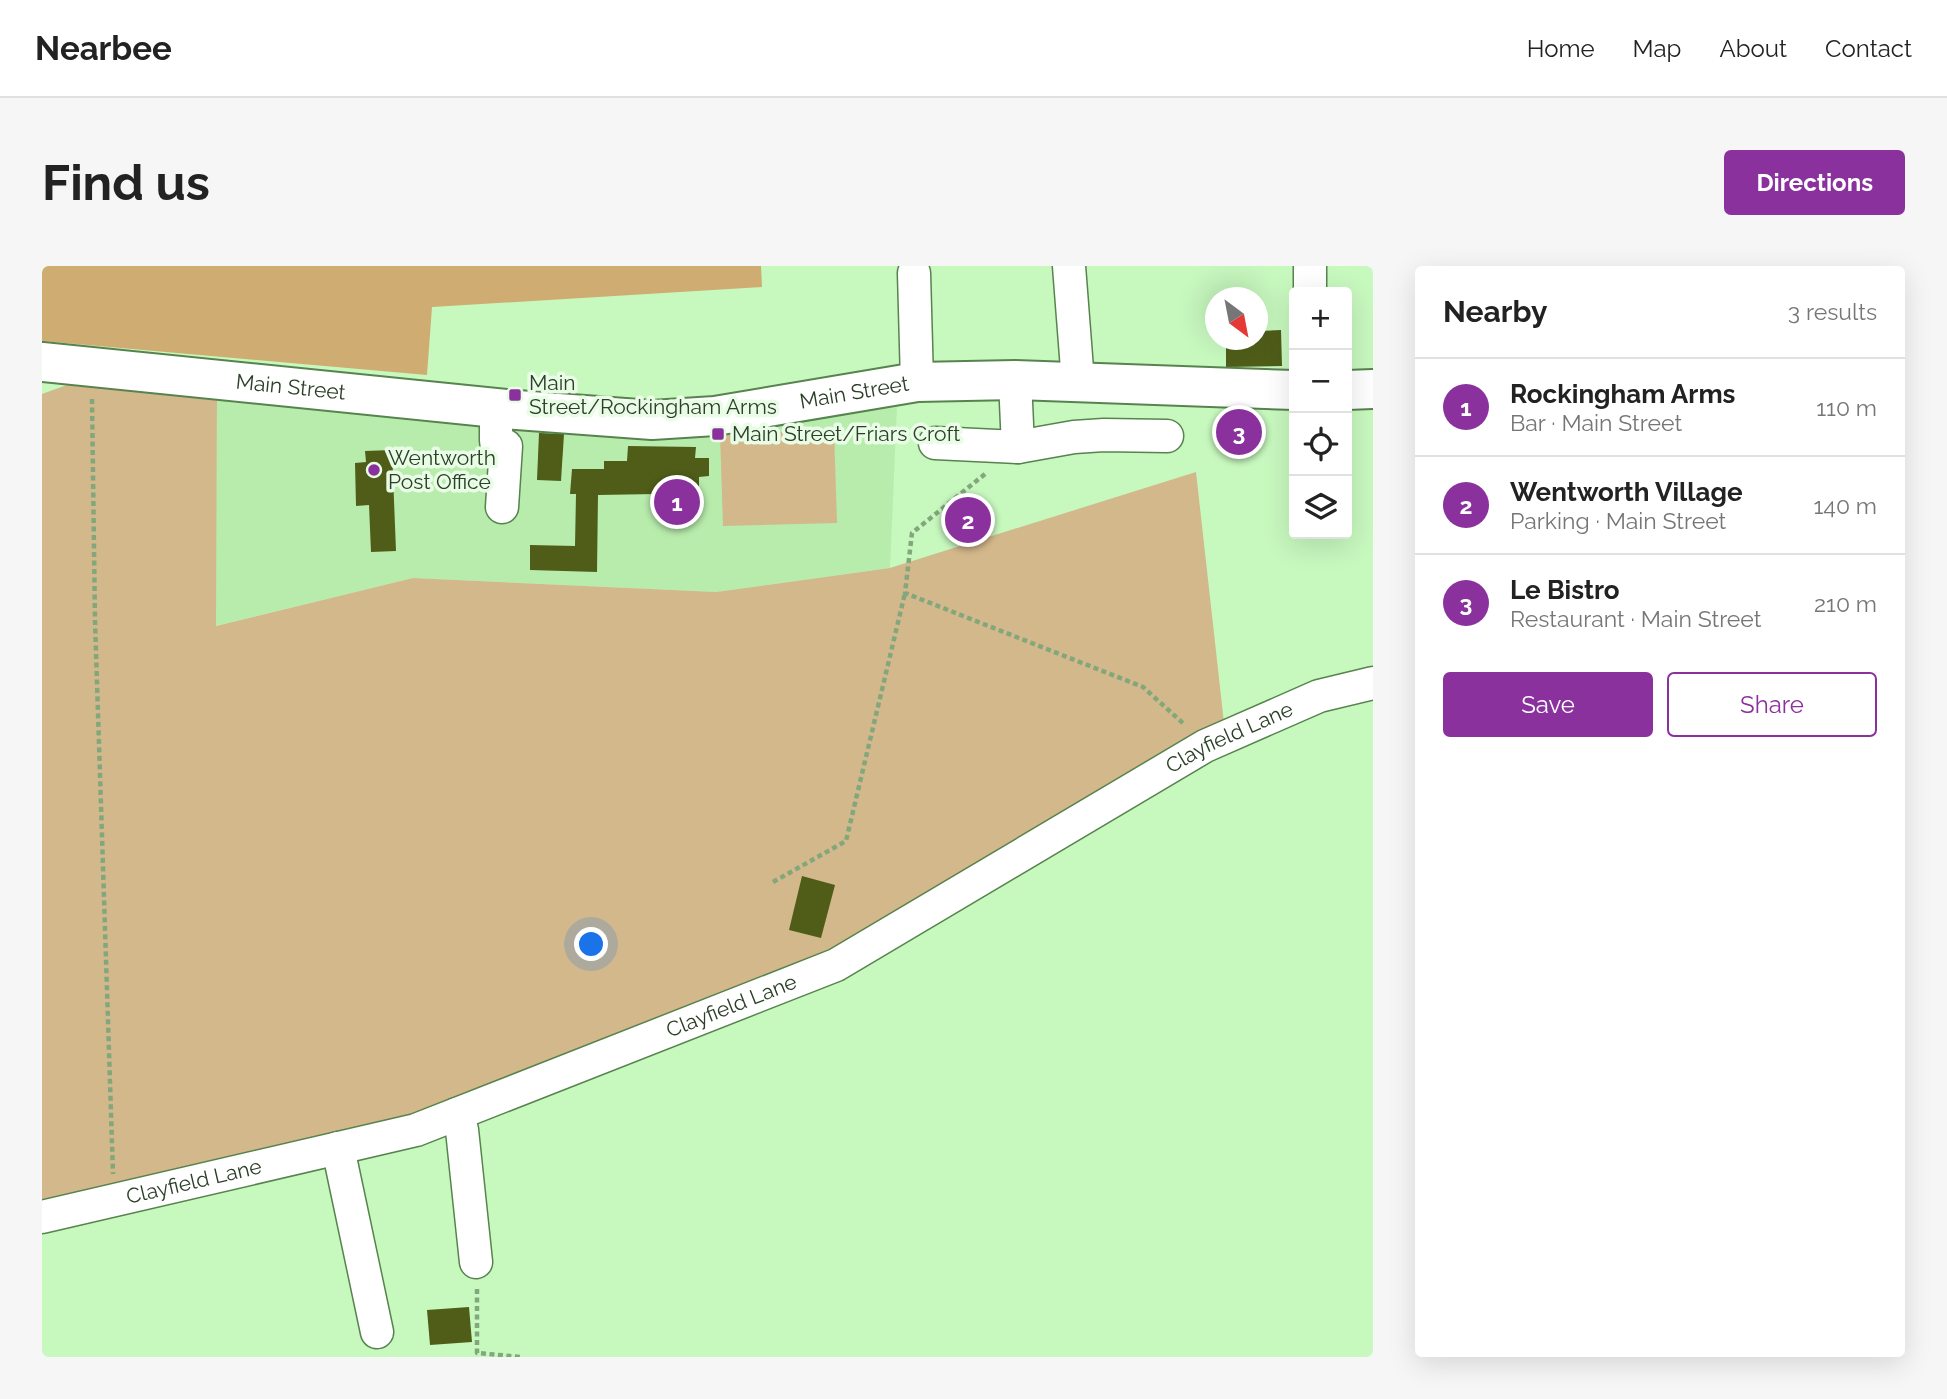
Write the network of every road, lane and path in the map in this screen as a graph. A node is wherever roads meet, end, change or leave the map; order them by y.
1 (1069, 266) edge
2 (1310, 266) edge
3 (914, 273) dead end
4 (1310, 287) edge
5 (42, 362) edge
6 (91, 366) junction
7 (1015, 380) junction
8 (917, 382) junction
9 (1078, 382) junction
10 (1373, 389) edge
11 (1289, 390) edge
12 (1352, 390) edge
13 (496, 407) junction
14 (1167, 436) dead end
15 (934, 443) dead end
16 (1018, 447) junction
17 (502, 507) dead end
18 (905, 593) junction
19 (1373, 683) edge
20 (1205, 746) junction
21 (773, 882) dead end
22 (457, 1114) junction
23 (338, 1148) junction
24 (116, 1198) junction
25 (42, 1217) edge
26 (476, 1262) joint
27 (377, 1332) dead end
28 (521, 1357) edge

1 - 9 street
2 - 4 street
3 - 8 street
5 - 6 main road, Main Street
6 - 13 main road, Main Street
6 - 24 path
7 - 8 main road, Main Street
7 - 9 main road, Main Street
7 - 16 street
8 - 13 main road, Main Street
9 - 11 main road, Main Street
10 - 12 main road
13 - 17 street
14 - 16 street
15 - 16 street
16 - 18 path
18 - 20 path
18 - 21 path
19 - 20 street, Clayfield Lane
20 - 22 street, Clayfield Lane
22 - 23 street, Clayfield Lane
22 - 26 street
23 - 24 street, Clayfield Lane
23 - 27 street
24 - 25 street, Clayfield Lane
26 - 28 path

